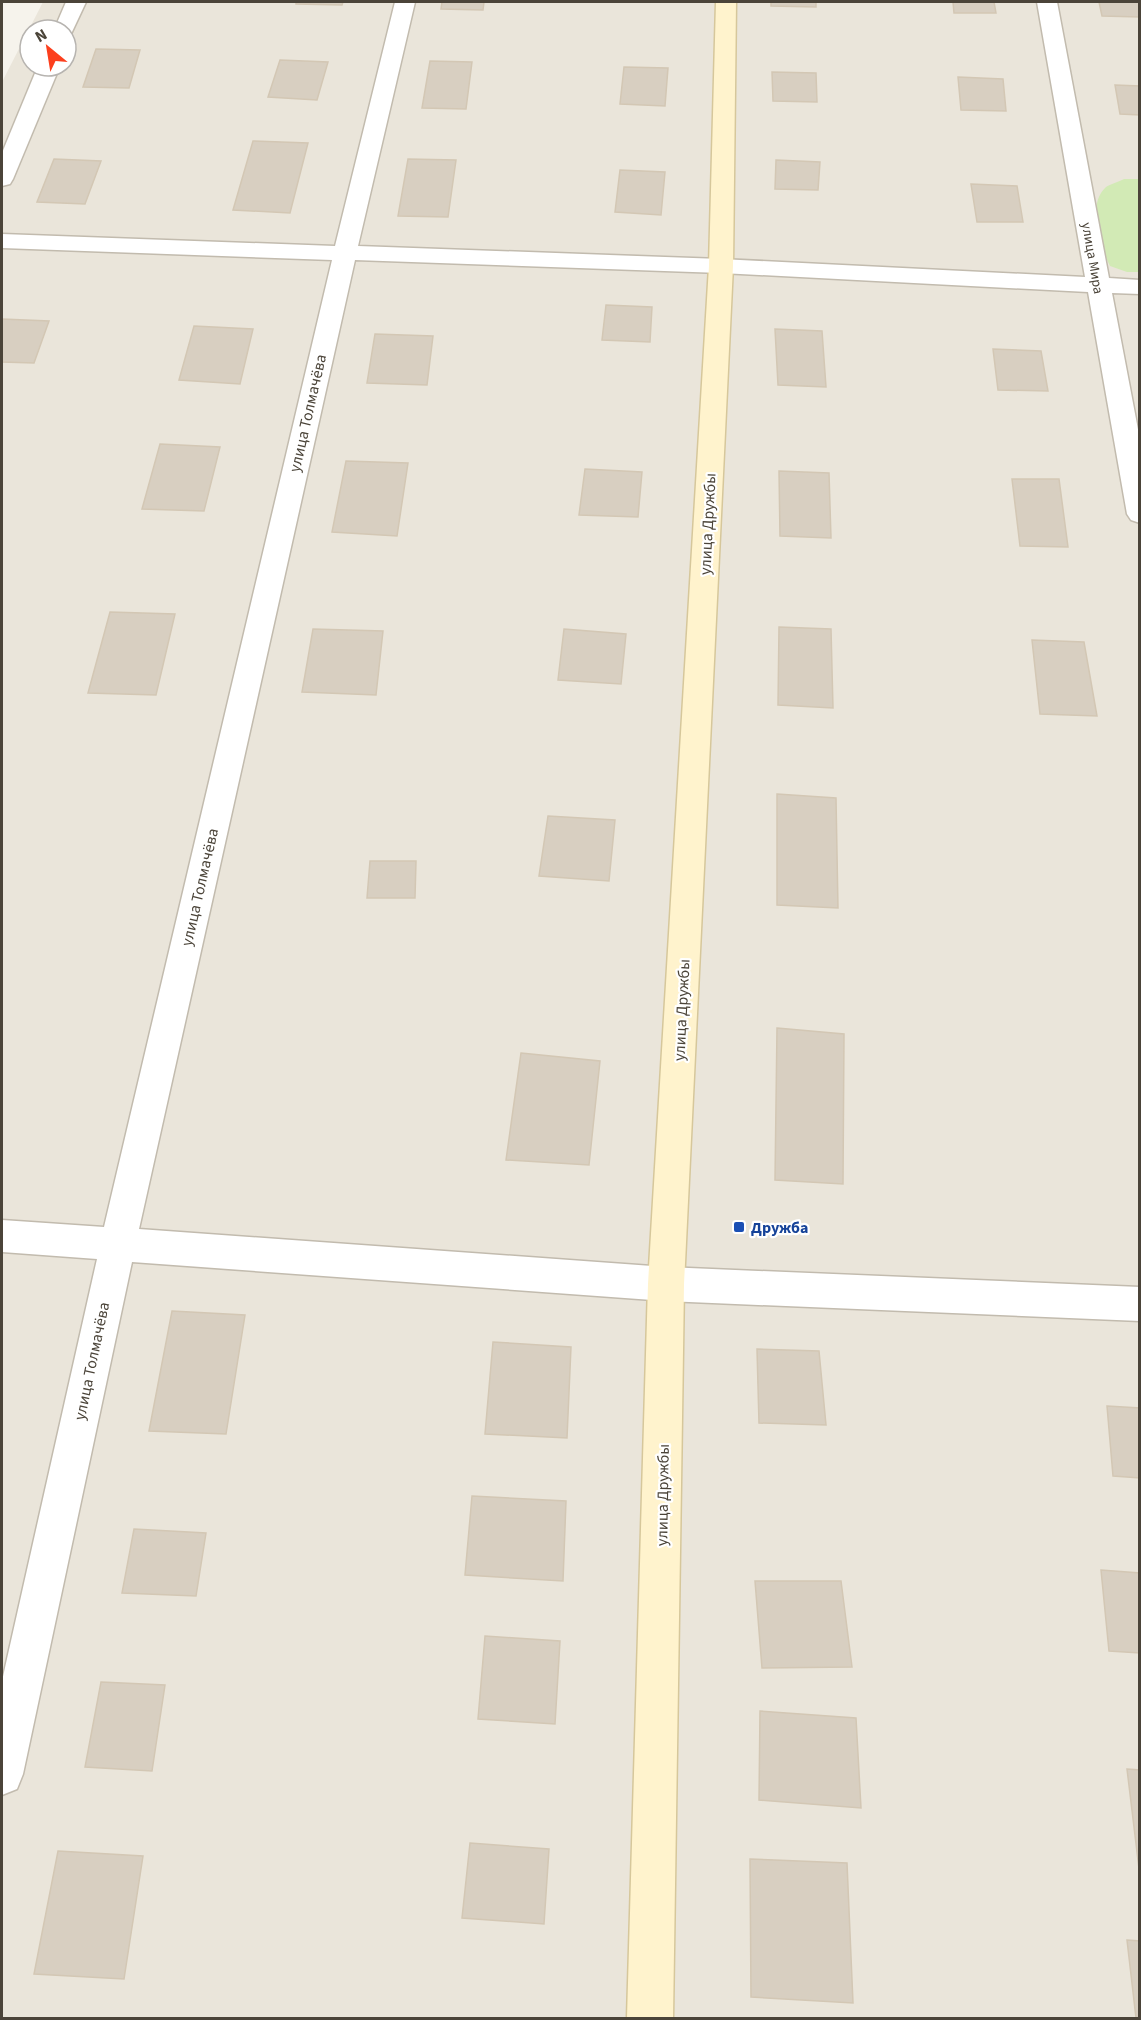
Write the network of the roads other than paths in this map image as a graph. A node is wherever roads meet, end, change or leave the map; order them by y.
1 (76, 2) edge
2 (405, 2) edge
3 (726, 2) edge
4 (1047, 2) edge
5 (69, 18) edge
6 (44, 78) edge
7 (2, 179) edge
8 (2, 241) edge
9 (344, 253) junction
10 (721, 266) junction
11 (1097, 285) junction
12 (1140, 287) edge
13 (1140, 514) edge
14 (2, 1236) edge
15 (117, 1245) junction
16 (666, 1284) junction
17 (1140, 1304) edge
18 (2, 1774) edge
19 (650, 2019) edge

1 - 5 street
2 - 9 street, улица Толмачёва
3 - 10 street, улица Дружбы
4 - 11 street, улица Мира
6 - 7 street
8 - 9 street
9 - 10 street
9 - 15 street, улица Толмачёва
10 - 11 street
10 - 16 street, улица Дружбы
11 - 12 street
11 - 13 street, улица Мира
14 - 15 street
15 - 16 street
15 - 18 street, улица Толмачёва
16 - 17 street
16 - 19 street, улица Дружбы

